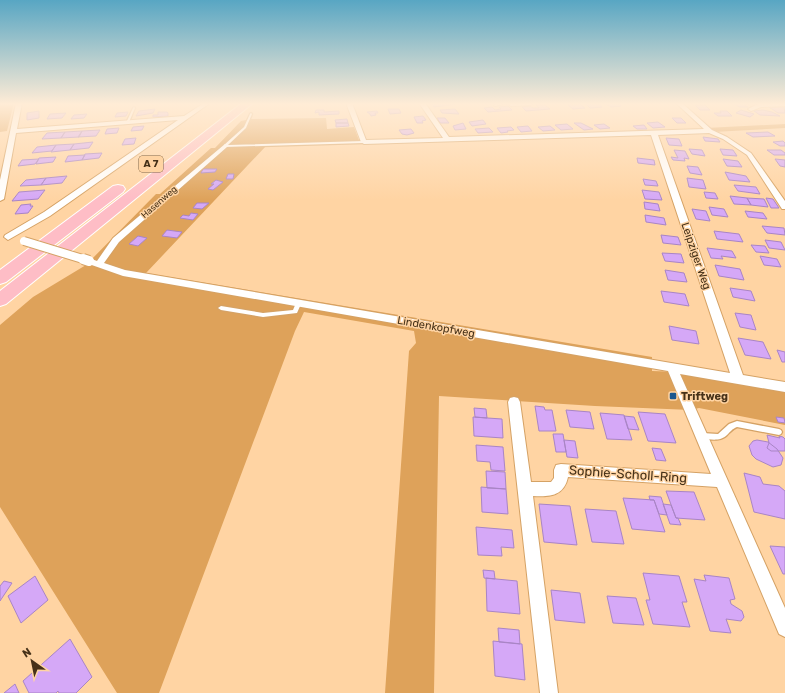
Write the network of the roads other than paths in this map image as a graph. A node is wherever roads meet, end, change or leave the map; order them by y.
1 (13, 135) edge
2 (161, 135) edge
3 (190, 135) edge
4 (214, 135) edge
5 (236, 135) edge
6 (361, 135) edge
7 (444, 135) edge
8 (573, 135) edge
9 (655, 135) edge
10 (719, 135) edge
11 (447, 139) junction
12 (364, 142) junction
13 (225, 146) junction
14 (151, 164) dead end
15 (2, 174) edge
16 (125, 184) dead end
17 (0, 199) edge
18 (785, 207) edge
19 (4, 236) edge
20 (99, 264) junction
21 (0, 278) edge
22 (0, 300) edge
23 (298, 304) junction
24 (221, 308) dead end
25 (672, 368) junction
26 (738, 378) junction
27 (785, 387) edge
28 (514, 402) dead end
29 (779, 432) dead end
30 (702, 436) junction
31 (722, 481) junction
32 (525, 488) junction
33 (785, 628) edge
34 (551, 693) edge

1 - 15 street
2 - 19 street
3 - 14 highway, A 7
4 - 22 highway, A 7
5 - 13 lane
6 - 12 street
7 - 11 street
8 - 11 street
9 - 26 street, Leipziger Weg
10 - 18 street
11 - 12 street
12 - 13 lane
13 - 20 street, Hasenweg
15 - 17 street
16 - 21 highway
19 - 20 street, Lindenkopfweg, bridge
20 - 23 street, Lindenkopfweg
23 - 24 lane
23 - 25 street, Lindenkopfweg
25 - 26 street, Lindenkopfweg
25 - 30 street
26 - 27 street, Lindenkopfweg
28 - 32 street
29 - 30 lane
30 - 31 street
31 - 32 street, Sophie-Scholl-Ring
31 - 33 street
32 - 34 street

